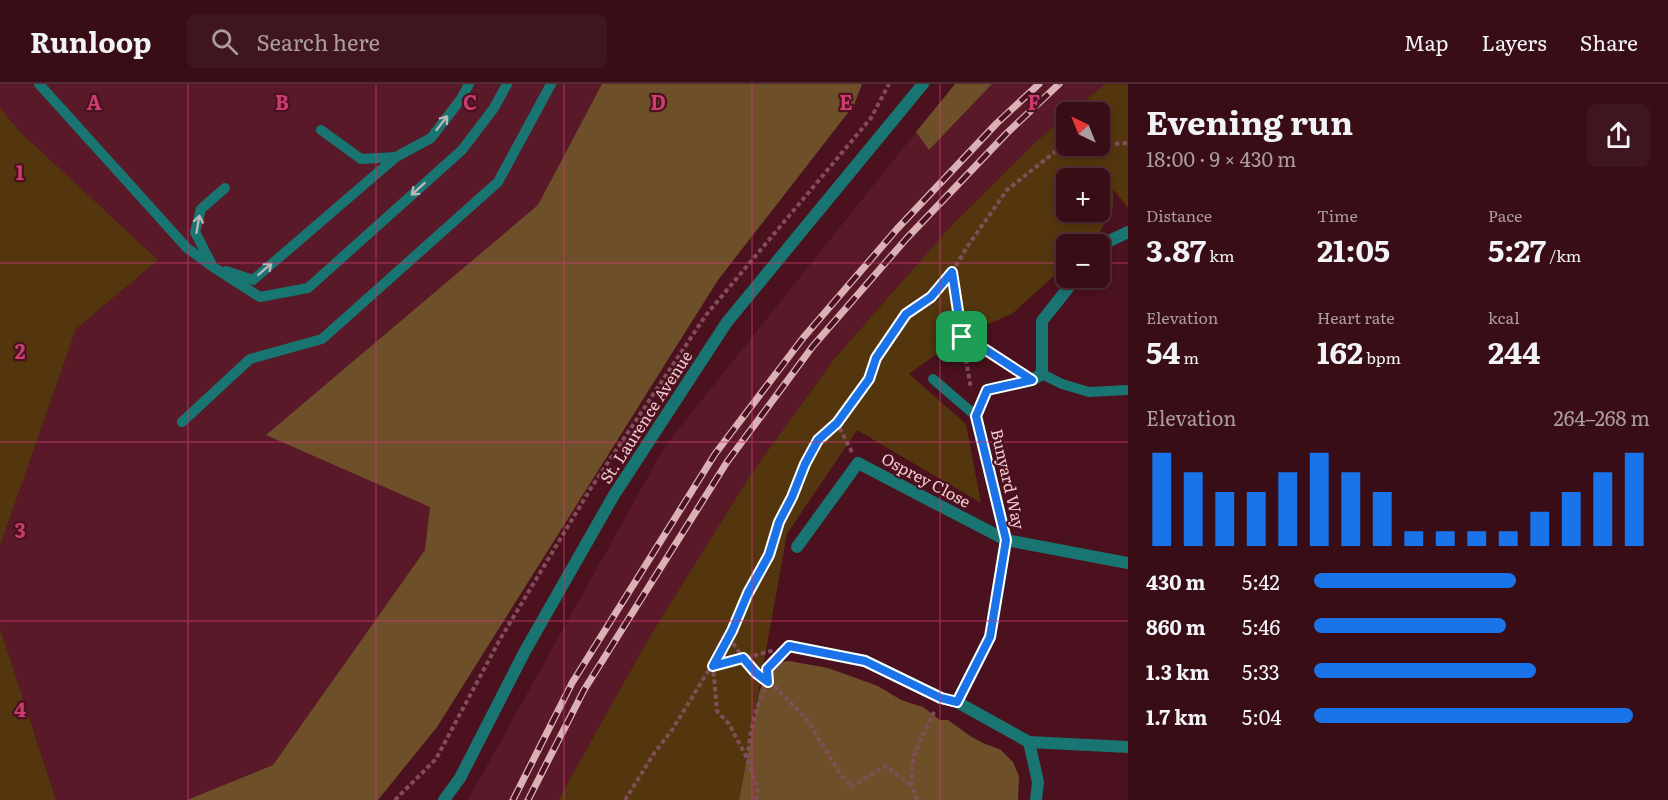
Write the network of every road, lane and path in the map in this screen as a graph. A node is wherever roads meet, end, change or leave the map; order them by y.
1 (39, 84) edge
2 (469, 84) edge
3 (507, 84) edge
4 (552, 84) edge
5 (923, 84) edge
6 (321, 130) dead end
7 (1128, 143) edge
8 (1110, 144) edge
9 (1056, 151) edge
10 (396, 157) junction
11 (225, 188) dead end
12 (1128, 232) edge
13 (1110, 240) edge
14 (213, 267) junction
15 (952, 272) junction
16 (1069, 288) edge
17 (962, 337) junction
18 (1037, 377) junction
19 (933, 379) dead end
20 (1128, 390) edge
21 (976, 416) junction
22 (182, 422) dead end
23 (837, 423) junction
24 (858, 463) junction
25 (1006, 540) junction
26 (797, 547) dead end
27 (1128, 563) edge
28 (729, 637) junction
29 (789, 646) junction
30 (743, 658) junction
31 (713, 666) junction
32 (768, 682) junction
33 (941, 698) junction
34 (957, 702) junction
35 (1029, 742) junction
36 (1128, 747) edge
37 (747, 758) junction
38 (913, 787) junction
39 (444, 800) edge
40 (625, 800) edge
41 (756, 800) edge
42 (917, 800) edge
43 (1036, 800) edge

1 - 14 lane
10 -> 2 lane
3 -> 14 lane
4 - 22 lane
5 - 39 street, St. Laurence Avenue
6 - 10 lane
7 - 8 path
9 - 15 path
14 -> 10 lane
14 -> 11 lane
12 - 13 street
15 - 17 path
15 - 23 path
16 - 18 street
17 - 18 path
17 - 21 path
18 - 20 lane
18 - 21 street, Bunyard Way
19 - 21 lane
21 - 25 street, Bunyard Way
23 - 24 path
23 - 28 path
24 - 25 street, Osprey Close
24 - 26 street, Osprey Close
25 - 27 street, Osprey Close
25 - 34 street, Bunyard Way
28 - 30 path
28 - 31 path
29 - 30 path
29 - 32 path
29 - 33 street
30 - 31 path
30 - 32 path
31 - 37 path
31 - 40 path
32 - 37 path
32 - 38 path
33 - 34 street
33 - 38 path
34 - 35 street
35 - 36 street
35 - 43 street
37 - 41 path
38 - 42 path

